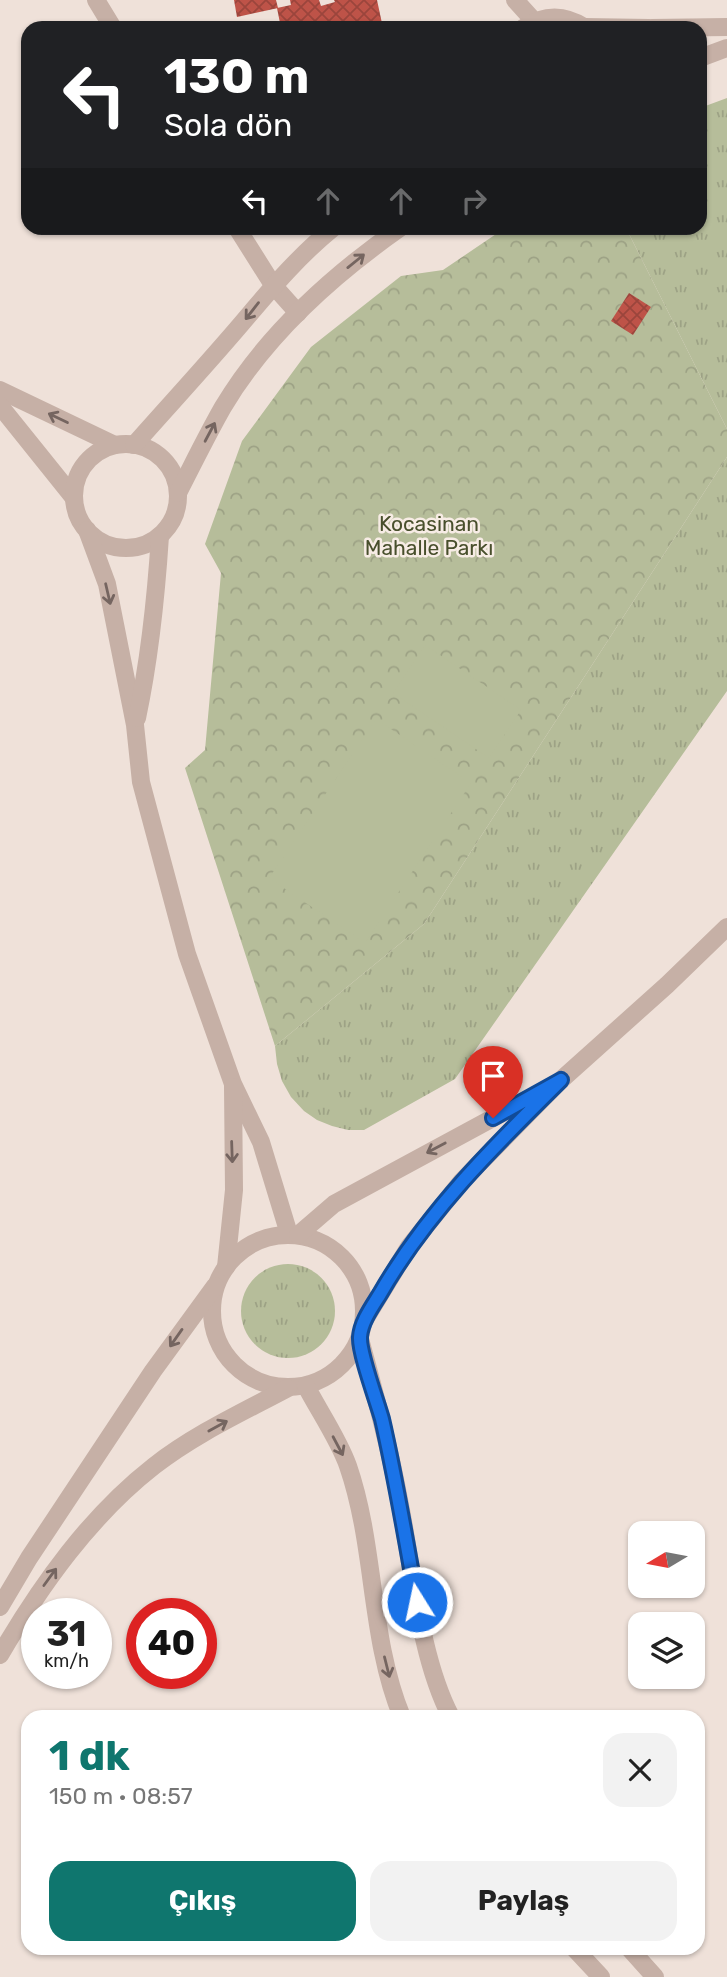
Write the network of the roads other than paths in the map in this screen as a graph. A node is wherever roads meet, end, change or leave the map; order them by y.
1 (96, 0) edge
2 (514, 0) edge
3 (109, 21) edge
4 (527, 21) edge
5 (541, 21) edge
6 (575, 21) edge
7 (707, 27) edge
8 (727, 27) edge
9 (727, 48) edge
10 (707, 55) edge
11 (241, 235) edge
12 (325, 235) edge
13 (391, 235) edge
14 (273, 285) junction
15 (298, 313) junction
16 (0, 390) edge
17 (0, 406) edge
18 (115, 445) junction
19 (134, 445) junction
20 (178, 493) junction
21 (74, 498) junction
22 (87, 530) junction
23 (160, 536) junction
24 (135, 725) junction
25 (727, 927) edge
26 (561, 1080) junction
27 (233, 1084) junction
28 (294, 1235) junction
29 (226, 1266) junction
30 (217, 1283) junction
31 (364, 1321) junction
32 (360, 1339) junction
33 (306, 1386) junction
34 (288, 1388) junction
35 (0, 1607) edge
36 (0, 1655) edge
37 (399, 1710) edge
38 (448, 1710) edge
39 (581, 1955) edge
40 (635, 1955) edge
41 (601, 1977) edge
42 (655, 1977) edge

1 - 3 street
2 - 4 street
5 - 6 street
7 - 8 street
9 - 10 street
11 - 14 street
12 - 14 street
15 -> 13 street
14 - 15 street
14 -> 19 street
20 -> 15 street
18 -> 16 street
17 - 21 street
18 - 19 street
18 - 21 street
19 - 20 street
20 - 23 street
21 - 22 street
22 - 23 street
22 -> 24 street
23 - 24 street
24 - 27 street
25 - 26 street
26 -> 28 street
26 - 31 street
27 - 28 street
27 -> 29 street
28 - 29 street
28 - 31 street
29 - 30 street
30 - 34 street
30 -> 35 street
31 - 32 street
32 - 33 street
32 - 38 street
33 - 34 street
33 -> 37 street
36 -> 34 street
39 - 41 street
40 - 42 street

